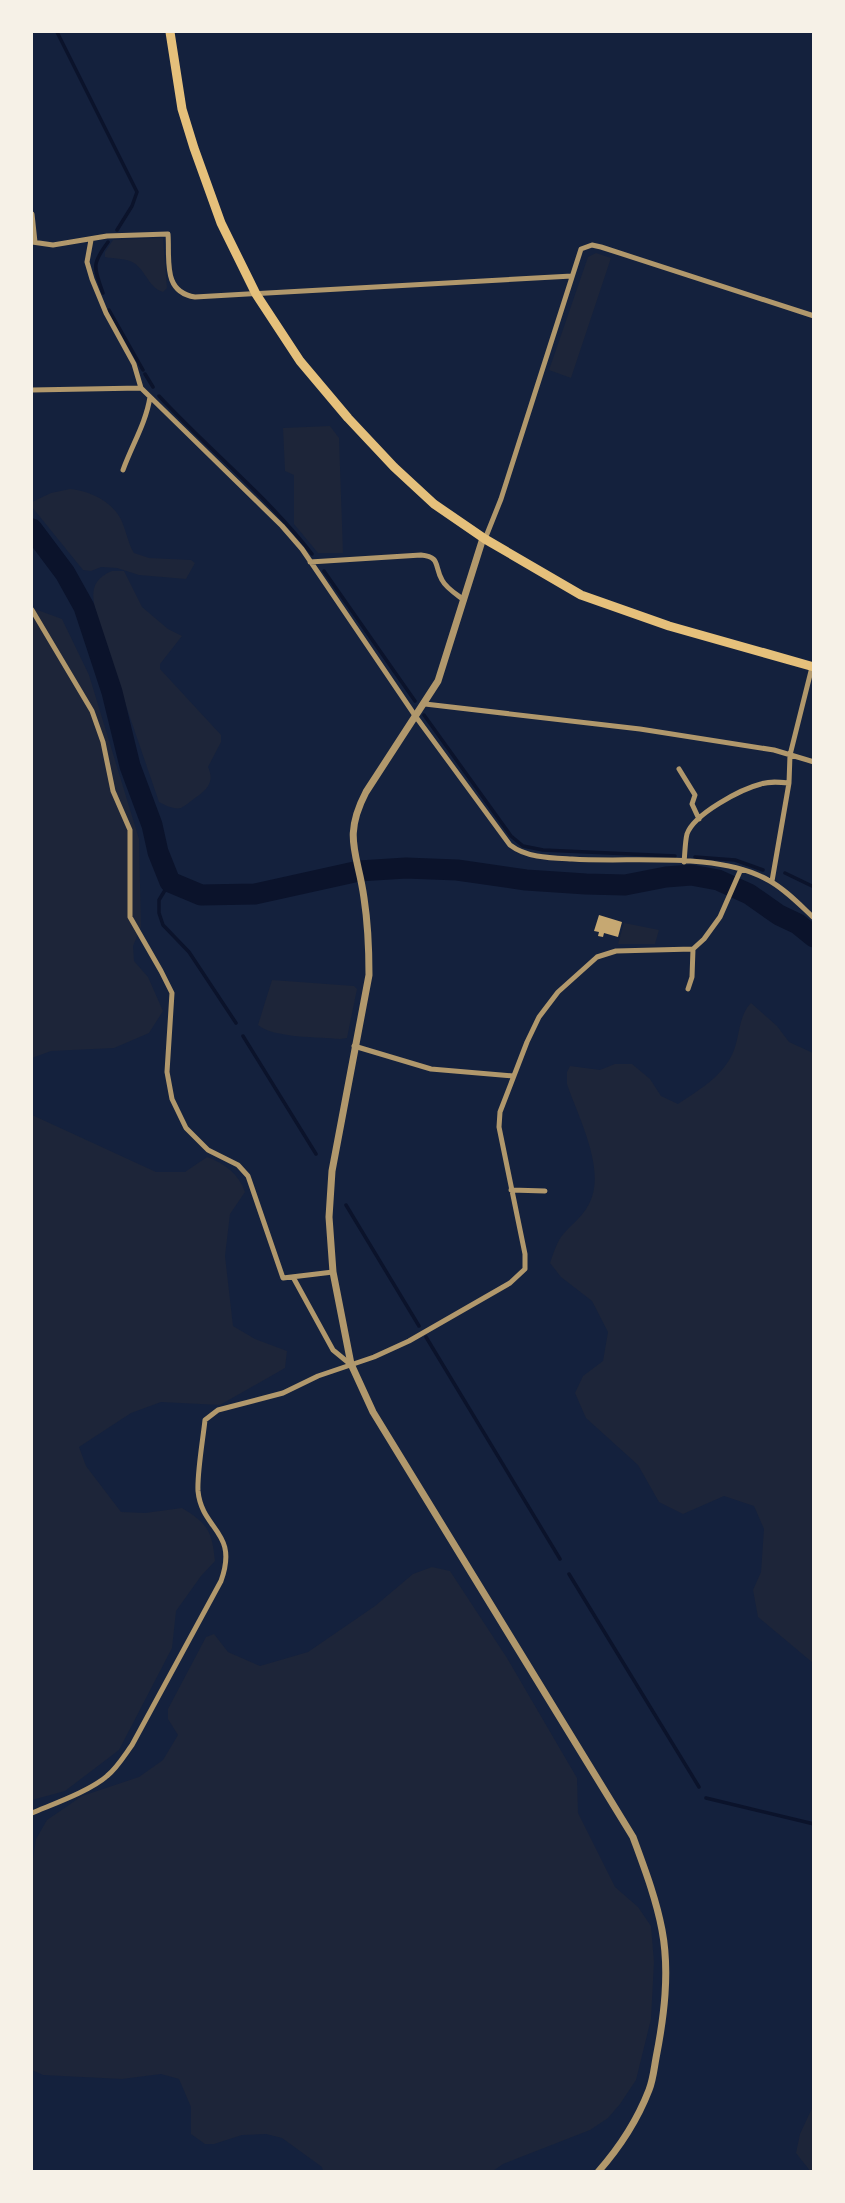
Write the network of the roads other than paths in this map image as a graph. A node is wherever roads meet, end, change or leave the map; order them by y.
1 (170, 32) edge
2 (32, 214) edge
3 (91, 240) junction
4 (33, 242) edge
5 (572, 276) junction
6 (256, 294) junction
7 (814, 316) edge
8 (141, 388) junction
9 (32, 390) edge
10 (150, 397) junction
11 (123, 470) dead end
12 (484, 538) junction
13 (310, 562) junction
14 (464, 600) junction
15 (32, 610) edge
16 (813, 667) edge
17 (425, 704) junction
18 (416, 717) junction
19 (790, 755) junction
20 (814, 762) edge
21 (679, 769) dead end
22 (789, 783) junction
23 (699, 819) junction
24 (684, 862) junction
25 (741, 869) junction
26 (772, 881) junction
27 (814, 918) edge
28 (693, 949) junction
29 (688, 989) dead end
30 (355, 1046) junction
31 (513, 1076) junction
32 (511, 1190) junction
33 (545, 1191) dead end
34 (333, 1272) junction
35 (293, 1277) junction
36 (351, 1364) junction
37 (32, 1813) edge
38 (598, 2172) edge

1 - 6 main road
2 - 4 street
3 - 4 street
3 - 6 street
3 - 8 street
5 - 6 street
5 - 7 street
5 - 12 street
6 - 12 main road
8 - 9 street
8 - 10 street
10 - 11 street
10 - 13 street
12 - 14 street
12 - 16 main road
13 - 14 street
13 - 18 street
14 - 17 street
15 - 35 street
16 - 19 street
17 - 18 street
17 - 19 street
18 - 24 street
18 - 30 street
19 - 20 street
19 - 22 street
21 - 23 street
22 - 23 street
22 - 26 street
23 - 24 street
24 - 25 street
25 - 26 street
25 - 28 street
26 - 27 street
28 - 29 street
28 - 31 street
30 - 31 street
30 - 34 street
31 - 32 street
32 - 33 street
32 - 36 street
34 - 35 street
34 - 36 street
35 - 36 street
36 - 37 street
36 - 38 street

